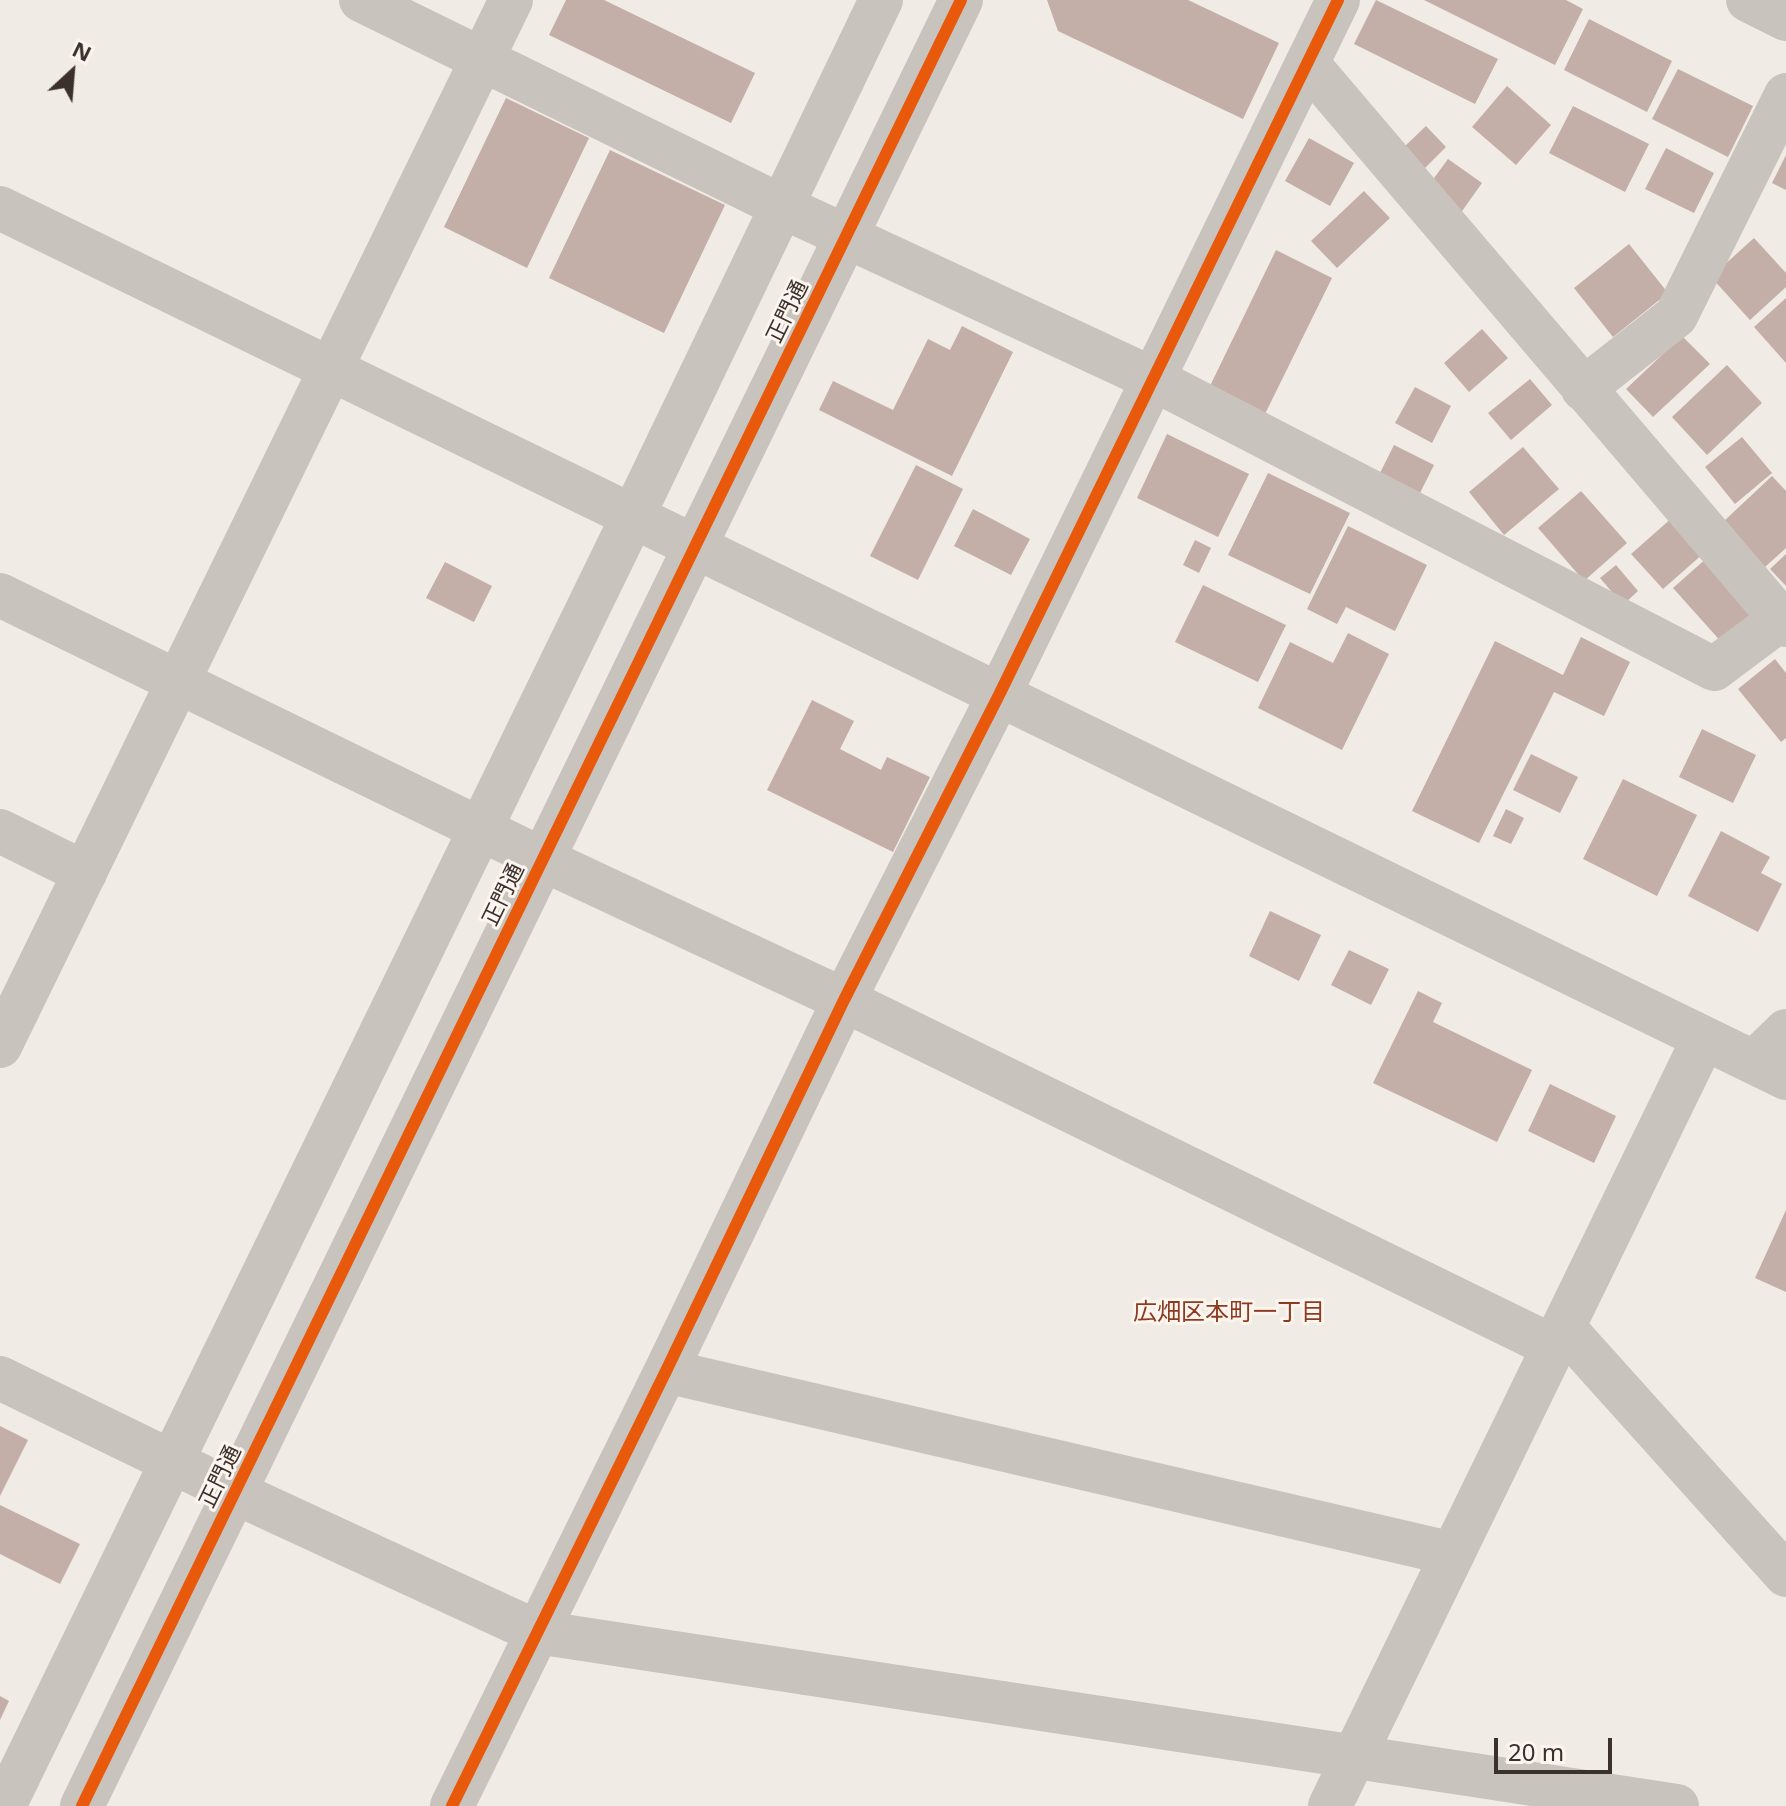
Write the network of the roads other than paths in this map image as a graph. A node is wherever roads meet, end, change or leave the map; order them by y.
1 (361, 0) edge
2 (511, 0) edge
3 (881, 0) edge
4 (961, 0) edge
5 (1338, 0) edge
6 (1748, 0) edge
7 (1786, 19) edge
8 (482, 59) junction
9 (1307, 63) junction
10 (1786, 95) edge
11 (781, 206) junction
12 (0, 208) edge
13 (847, 236) junction
14 (331, 369) junction
15 (1153, 379) junction
16 (1583, 389) junction
17 (633, 516) junction
18 (696, 547) junction
19 (0, 595) edge
20 (1784, 622) edge
21 (179, 680) junction
22 (999, 695) junction
23 (481, 829) junction
24 (0, 831) edge
25 (544, 860) junction
26 (85, 873) junction
27 (844, 1000) junction
28 (1786, 1031) edge
29 (1704, 1038) junction
30 (0, 1046) edge
31 (1770, 1070) edge
32 (1559, 1338) junction
33 (666, 1371) junction
34 (0, 1378) edge
35 (172, 1462) junction
36 (236, 1493) junction
37 (1453, 1554) junction
38 (1786, 1575) edge
39 (537, 1632) junction
40 (1355, 1757) junction
41 (4, 1806) edge
42 (82, 1806) edge
43 (452, 1806) edge
44 (1330, 1806) edge
45 (1677, 1806) edge

1 - 8 street
2 - 8 street
3 - 11 street
4 - 13 street, 正門通
5 - 9 street
6 - 7 street
8 - 11 street
8 - 14 street
9 - 15 street
9 - 16 street
10 - 16 street
11 - 13 street
11 - 17 street
12 - 14 street
13 - 15 street
13 - 18 street, 正門通
14 - 17 street
14 - 21 street
15 - 20 street
15 - 22 street
16 - 20 street
17 - 18 street
17 - 23 street
18 - 22 street
18 - 25 street, 正門通
19 - 21 street
21 - 23 street
21 - 26 street
22 - 27 street
22 - 29 street
23 - 25 street
23 - 35 street
24 - 26 street
25 - 27 street
25 - 36 street, 正門通
26 - 30 street
27 - 32 street
27 - 33 street
28 - 31 street
29 - 31 street
29 - 32 street
32 - 37 street
32 - 38 street
33 - 37 street
33 - 39 street
34 - 35 street
35 - 36 street
35 - 41 street
36 - 39 street
36 - 42 street, 正門通
37 - 40 street
39 - 40 street
39 - 43 street
40 - 44 street
40 - 45 street

